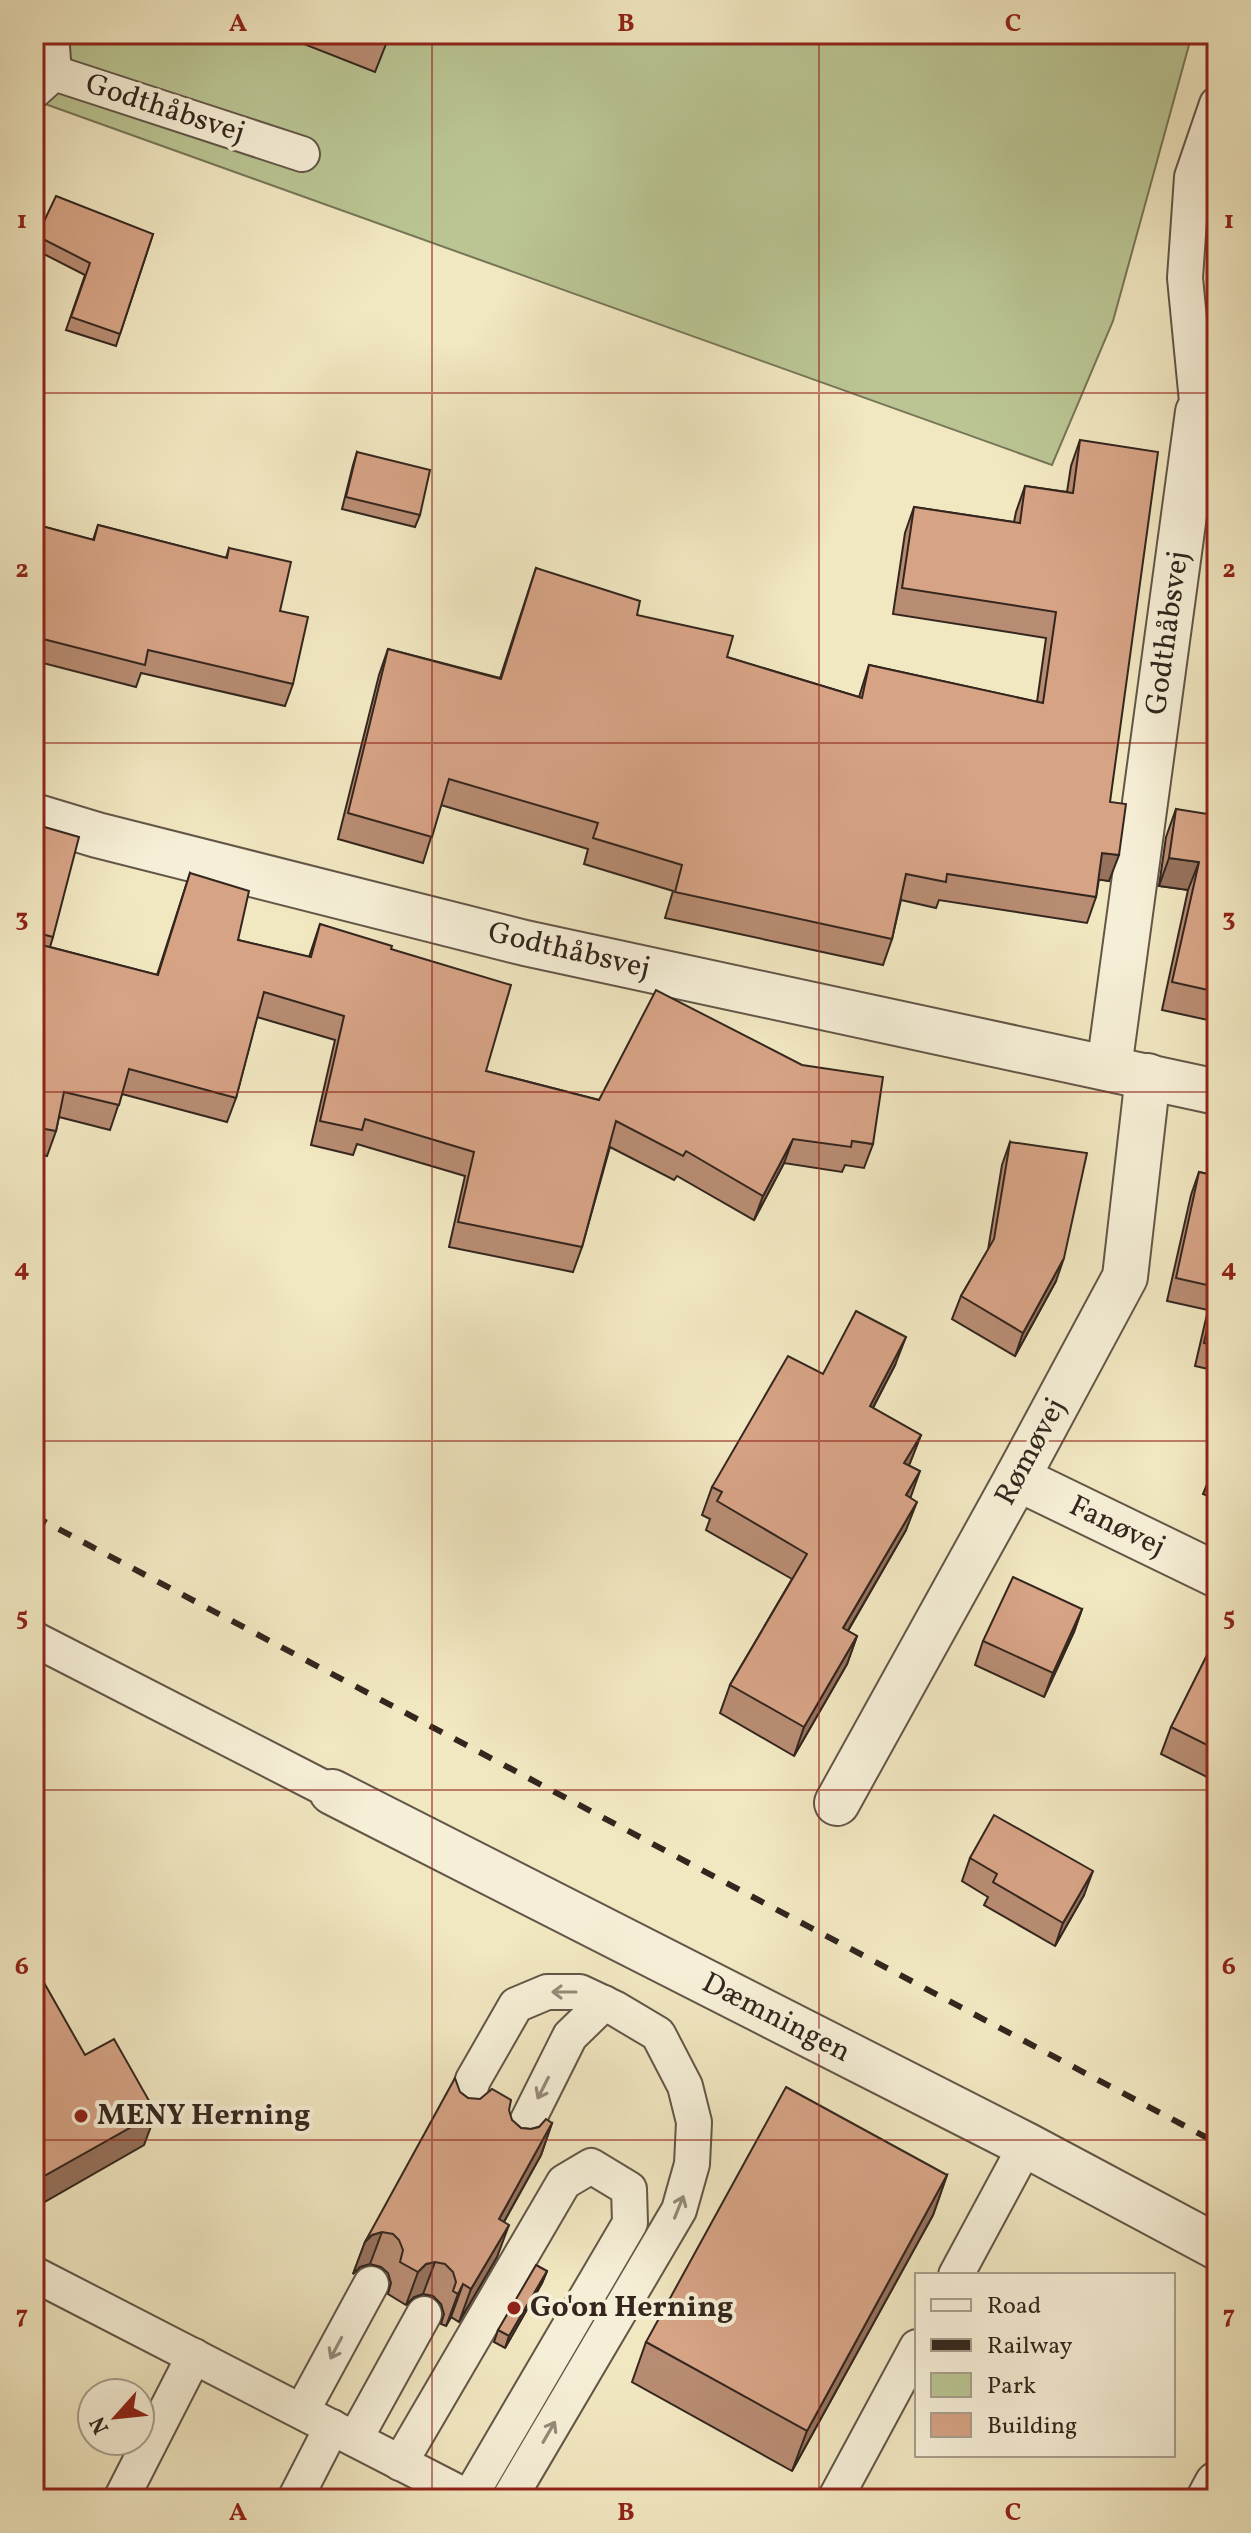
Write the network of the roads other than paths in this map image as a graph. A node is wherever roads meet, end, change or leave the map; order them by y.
1 (51, 56) edge
2 (1217, 104) edge
3 (302, 154) dead end
4 (1198, 412) joint
5 (34, 816) edge
6 (1128, 1072) junction
7 (1217, 1092) edge
8 (1017, 1478) junction
9 (1217, 1575) edge
10 (34, 1639) edge
11 (332, 1792) joint
12 (837, 1803) dead end
13 (604, 2003) junction
14 (463, 2112) edge
15 (517, 2142) edge
16 (1026, 2145) junction
17 (1217, 2247) edge
18 (957, 2273) edge
19 (34, 2274) edge
20 (371, 2284) dead end
21 (424, 2314) dead end
22 (915, 2351) edge
23 (194, 2356) junction
24 (302, 2411) junction
25 (344, 2433) junction
26 (400, 2463) junction
27 (1217, 2484) edge
28 (464, 2497) edge
29 (121, 2499) edge
30 (295, 2499) edge
31 (509, 2499) edge
32 (835, 2499) edge
33 (1209, 2499) edge

1 - 3 lane, Godthåbsvej
2 - 4 lane, Godthåbsvej
4 - 6 street, Godthåbsvej
5 - 6 street, Godthåbsvej
6 - 7 street, Godthåbsvej
6 - 8 street, Rømøvej
8 - 9 street, Fanøvej
8 - 12 street, Rømøvej
10 - 11 lane
11 - 16 street, Dæmningen
13 -> 14 lane
13 -> 15 lane
31 -> 13 lane
16 - 17 street, Dæmningen
16 - 18 lane
19 - 23 lane
20 -> 24 lane
21 - 25 lane
22 - 32 lane
23 - 24 lane
23 - 29 lane
24 - 25 lane
25 - 26 lane
25 - 30 lane
26 - 28 lane
26 - 28 lane
27 - 33 street

